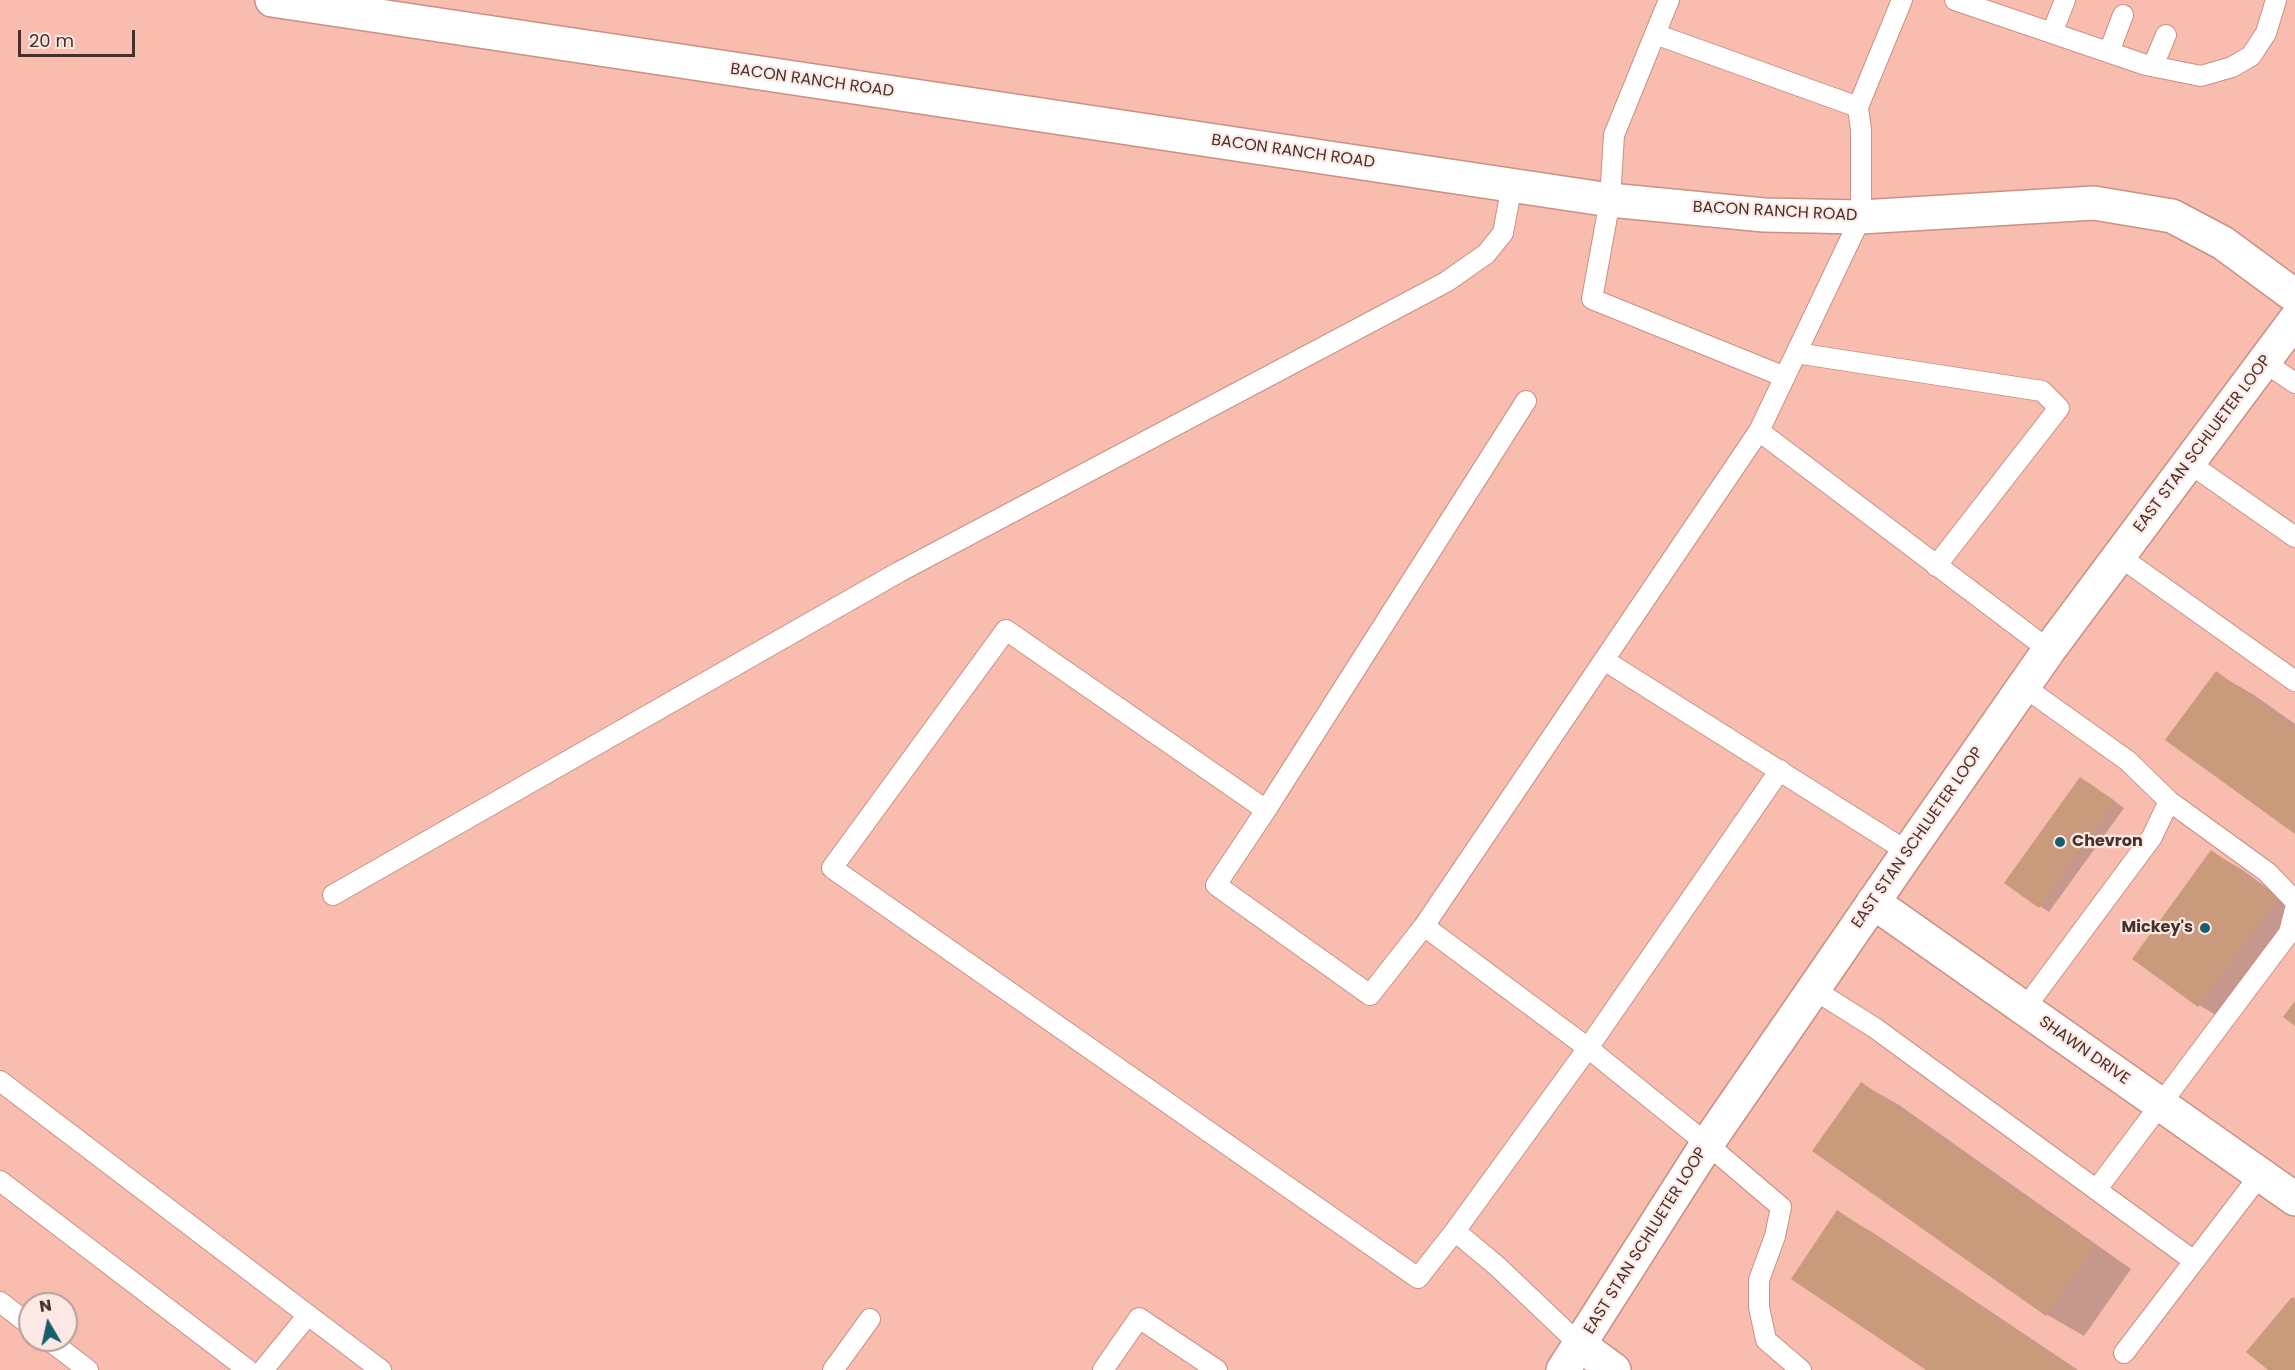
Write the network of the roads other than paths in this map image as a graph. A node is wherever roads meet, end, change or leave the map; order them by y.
1 (272, 0) edge
2 (1669, 0) edge
3 (1902, 0) edge
4 (1955, 0) edge
5 (2065, 0) edge
6 (2276, 0) edge
7 (1997, 7) edge
8 (2123, 15) dead end
9 (2052, 33) junction
10 (1654, 34) junction
11 (2166, 36) dead end
12 (2109, 52) junction
13 (2153, 66) junction
14 (1858, 107) junction
15 (1512, 185) junction
16 (1610, 200) junction
17 (1861, 217) junction
18 (2295, 296) edge
19 (2295, 320) edge
20 (1797, 353) junction
21 (2264, 362) junction
22 (1785, 377) junction
23 (2295, 383) edge
24 (1526, 401) dead end
25 (1759, 431) junction
26 (2189, 462) junction
27 (2295, 537) edge
28 (2119, 556) junction
29 (1936, 566) junction
30 (2049, 650) junction
31 (1604, 660) junction
32 (2295, 681) edge
33 (2023, 686) junction
34 (1780, 770) junction
35 (2169, 801) junction
36 (1266, 810) junction
37 (1908, 852) junction
38 (333, 895) dead end
39 (2295, 901) edge
40 (1873, 902) junction
41 (2295, 909) edge
42 (1424, 926) junction
43 (1813, 989) junction
44 (2025, 1008) junction
45 (1588, 1048) junction
46 (0, 1081) edge
47 (2160, 1105) junction
48 (1707, 1144) junction
49 (2260, 1175) junction
50 (0, 1181) edge
51 (2097, 1189) junction
52 (2295, 1199) edge
53 (1455, 1231) junction
54 (2194, 1261) junction
55 (0, 1302) edge
56 (308, 1315) junction
57 (18, 1316) edge
58 (870, 1319) dead end
59 (65, 1352) edge
60 (2124, 1353) dead end
61 (1571, 1358) edge
62 (88, 1370) edge
63 (248, 1370) edge
64 (263, 1370) edge
65 (381, 1370) edge
66 (833, 1370) edge
67 (1103, 1370) edge
68 (1217, 1370) edge
69 (1614, 1370) edge
70 (1801, 1370) edge

1 - 15 street, BACON RANCH ROAD
2 - 10 lane
3 - 14 lane
4 - 7 lane
5 - 9 lane
6 - 13 lane
7 - 9 lane
8 - 12 lane
9 - 12 lane
10 - 14 lane
10 - 16 lane
11 - 13 lane
12 - 13 lane
14 - 17 lane
15 - 16 street, BACON RANCH ROAD
15 - 38 lane
16 - 17 street, BACON RANCH ROAD
16 - 22 lane
17 - 18 street, BACON RANCH ROAD
17 - 20 lane
19 - 21 street, EAST STAN SCHLUETER LOOP
20 - 22 lane
20 - 29 lane
21 - 23 lane
21 - 26 street, EAST STAN SCHLUETER LOOP
22 - 25 lane
24 - 36 lane
25 - 29 lane
25 - 31 lane
26 - 27 lane
26 - 28 street, EAST STAN SCHLUETER LOOP
28 - 30 street, EAST STAN SCHLUETER LOOP
28 - 32 lane
29 - 30 lane
30 - 33 street, EAST STAN SCHLUETER LOOP
31 - 34 lane
31 - 42 lane
33 - 35 lane
33 - 37 street, EAST STAN SCHLUETER LOOP
34 - 37 lane
34 - 45 lane
35 - 39 lane
35 - 44 lane
36 - 42 lane
36 - 53 lane
37 - 40 street, EAST STAN SCHLUETER LOOP
40 - 43 street, EAST STAN SCHLUETER LOOP
40 - 44 street, SHAWN DRIVE
41 - 47 lane
42 - 45 lane
43 - 48 street, EAST STAN SCHLUETER LOOP
43 - 51 lane
44 - 47 street, SHAWN DRIVE
45 - 48 lane
45 - 53 lane
46 - 56 lane
47 - 49 street, SHAWN DRIVE
47 - 51 lane
48 - 61 street, EAST STAN SCHLUETER LOOP
48 - 70 lane
49 - 52 street, SHAWN DRIVE
49 - 54 lane
50 - 63 lane
51 - 54 lane
53 - 61 lane
54 - 60 lane
55 - 57 lane
56 - 64 lane
56 - 65 lane
58 - 66 lane
59 - 62 lane
61 - 69 street
67 - 68 lane

